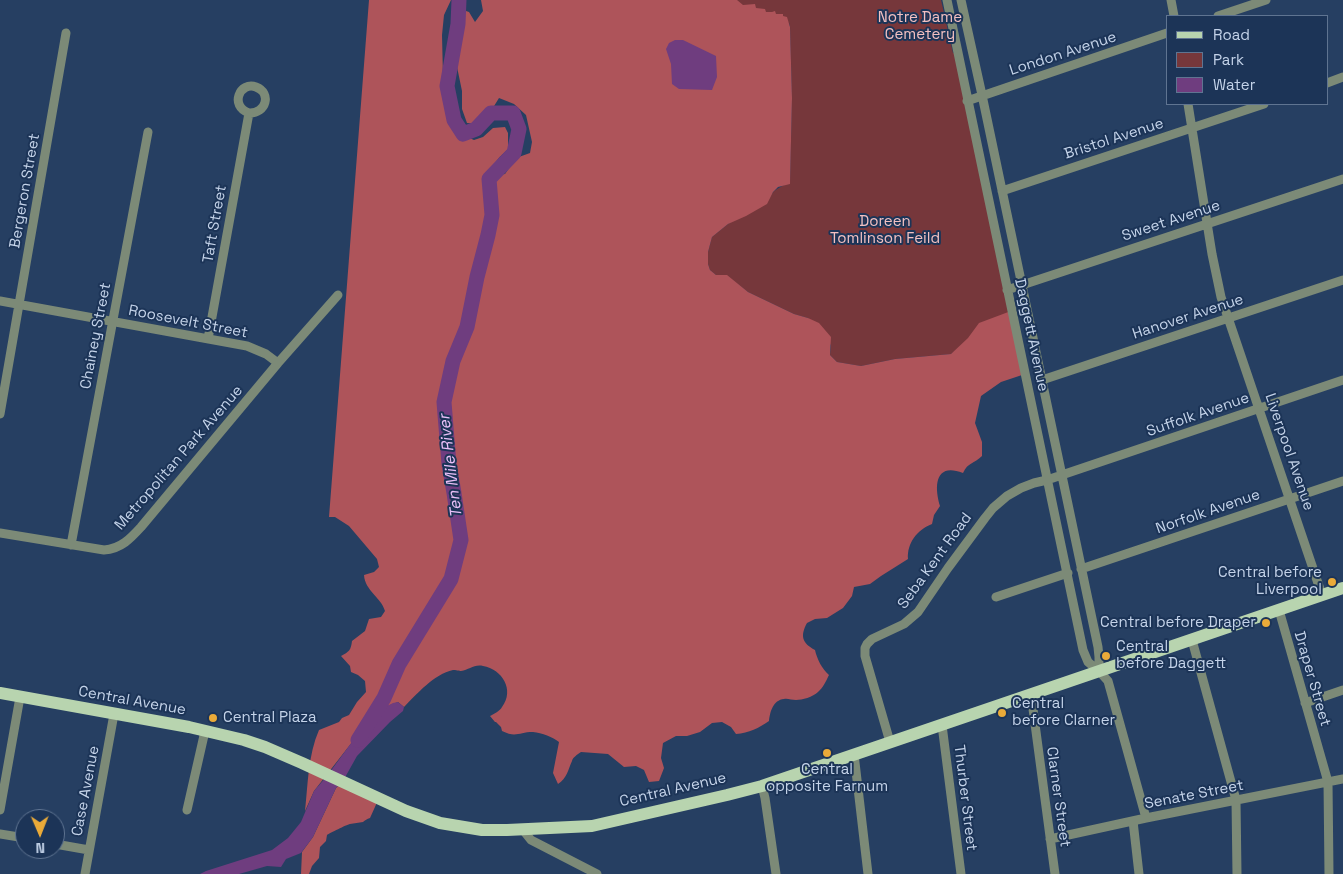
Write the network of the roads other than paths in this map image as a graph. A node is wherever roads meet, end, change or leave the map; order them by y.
1 (947, 0) edge
2 (961, 0) edge
3 (1171, 0) edge
4 (1266, 0) edge
5 (1174, 15) edge
6 (1221, 15) edge
7 (66, 32) dead end
8 (1166, 34) edge
9 (1343, 77) edge
10 (1328, 82) edge
11 (982, 95) junction
12 (967, 101) junction
13 (1188, 105) edge
14 (1261, 105) edge
15 (249, 113) dead end
16 (1192, 128) junction
17 (148, 132) dead end
18 (1343, 179) edge
19 (1002, 191) junction
20 (1207, 224) junction
21 (1343, 280) edge
22 (1022, 286) junction
23 (1007, 290) junction
24 (338, 295) dead end
25 (0, 301) edge
26 (19, 305) junction
27 (1228, 318) junction
28 (113, 322) junction
29 (208, 339) junction
30 (278, 364) junction
31 (1042, 380) junction
32 (1343, 380) edge
33 (1259, 408) junction
34 (0, 414) edge
35 (1061, 475) junction
36 (1047, 480) junction
37 (1343, 481) edge
38 (1290, 498) junction
39 (0, 533) edge
40 (71, 545) junction
41 (1081, 569) junction
42 (1068, 573) junction
43 (1343, 588) edge
44 (1322, 595) junction
45 (996, 597) dead end
46 (1278, 610) junction
47 (1192, 640) junction
48 (1099, 670) junction
49 (1343, 690) edge
50 (0, 693) edge
51 (1031, 694) junction
52 (20, 697) junction
53 (1305, 703) junction
54 (114, 714) junction
55 (942, 725) junction
56 (205, 731) junction
57 (890, 742) junction
58 (854, 754) junction
59 (1343, 779) edge
60 (1328, 782) junction
61 (762, 786) junction
62 (1236, 800) junction
63 (0, 810) edge
64 (187, 810) dead end
65 (1146, 818) junction
66 (1132, 821) junction
67 (523, 830) junction
68 (0, 834) edge
69 (15, 836) edge
70 (1050, 839) junction
71 (65, 846) edge
72 (89, 850) junction
73 (85, 874) edge
74 (597, 874) edge
75 (776, 874) edge
76 (868, 874) edge
77 (961, 874) edge
78 (1055, 874) edge
79 (1139, 874) edge
80 (1237, 874) edge
81 (1329, 874) edge

1 - 12 street, Daggett Avenue
2 - 11 street, Daggett Avenue
3 - 5 street
4 - 6 street
7 - 26 street, Bergeron Street
8 - 11 street, London Avenue
9 - 10 street
11 - 12 street, London Avenue
11 - 19 street, Daggett Avenue
12 - 23 street, Daggett Avenue
13 - 16 street, Liverpool Avenue
14 - 16 street, Bristol Avenue
15 - 29 street, Taft Street
16 - 19 street, Bristol Avenue
16 - 20 street, Liverpool Avenue
17 - 28 street, Chainey Street
18 - 20 street, Sweet Avenue
19 - 22 street, Daggett Avenue
20 - 22 street, Sweet Avenue
20 - 27 street, Liverpool Avenue
21 - 27 street, Hanover Avenue
22 - 23 street, Sweet Avenue
22 - 31 street, Daggett Avenue
23 - 36 street, Daggett Avenue
24 - 30 street, Metropolitan Park Avenue
25 - 26 street, Roosevelt Street
26 - 28 street, Roosevelt Street
26 - 34 street, Bergeron Street
27 - 31 street, Hanover Avenue
27 - 33 street, Liverpool Avenue
28 - 29 street, Roosevelt Street
28 - 40 street, Chainey Street
29 - 30 street, Roosevelt Street
30 - 40 street, Metropolitan Park Avenue
31 - 35 street, Daggett Avenue
32 - 33 street, Suffolk Avenue
33 - 35 street, Suffolk Avenue
33 - 38 street, Liverpool Avenue
35 - 36 street, Seba Kent Road
35 - 41 street, Daggett Avenue
36 - 42 street, Daggett Avenue
36 - 57 street, Seba Kent Road
37 - 38 street, Norfolk Avenue
38 - 41 street, Norfolk Avenue
38 - 44 street, Liverpool Avenue
39 - 40 street, Metropolitan Park Avenue
41 - 48 street, Daggett Avenue
42 - 45 street
42 - 48 street, Daggett Avenue
43 - 44 main road, Central Avenue
44 - 46 main road, Central Avenue
46 - 47 main road, Central Avenue
46 - 53 street, Draper Street
47 - 48 main road, Central Avenue
47 - 62 street
48 - 51 main road, Central Avenue
48 - 65 street, Daggett Avenue
49 - 53 street
50 - 52 main road, Central Avenue
51 - 55 main road, Central Avenue
51 - 70 street, Clarner Street
52 - 54 main road, Central Avenue
52 - 63 street
53 - 60 street, Draper Street
54 - 56 main road, Central Avenue
54 - 72 street, Case Avenue
55 - 57 main road, Central Avenue
55 - 77 street, Thurber Street
56 - 64 street
56 - 67 main road, Central Avenue
57 - 58 main road, Central Avenue
58 - 61 main road, Central Avenue
58 - 76 street
59 - 60 street, Senate Street
60 - 62 street, Senate Street
60 - 81 street, Draper Street
61 - 67 main road, Central Avenue
61 - 75 street
62 - 65 street, Senate Street
62 - 80 street
65 - 66 street, Senate Street
66 - 70 street, Senate Street
66 - 79 street
67 - 74 street
68 - 69 street
70 - 78 street, Clarner Street
71 - 72 street
72 - 73 street, Case Avenue

